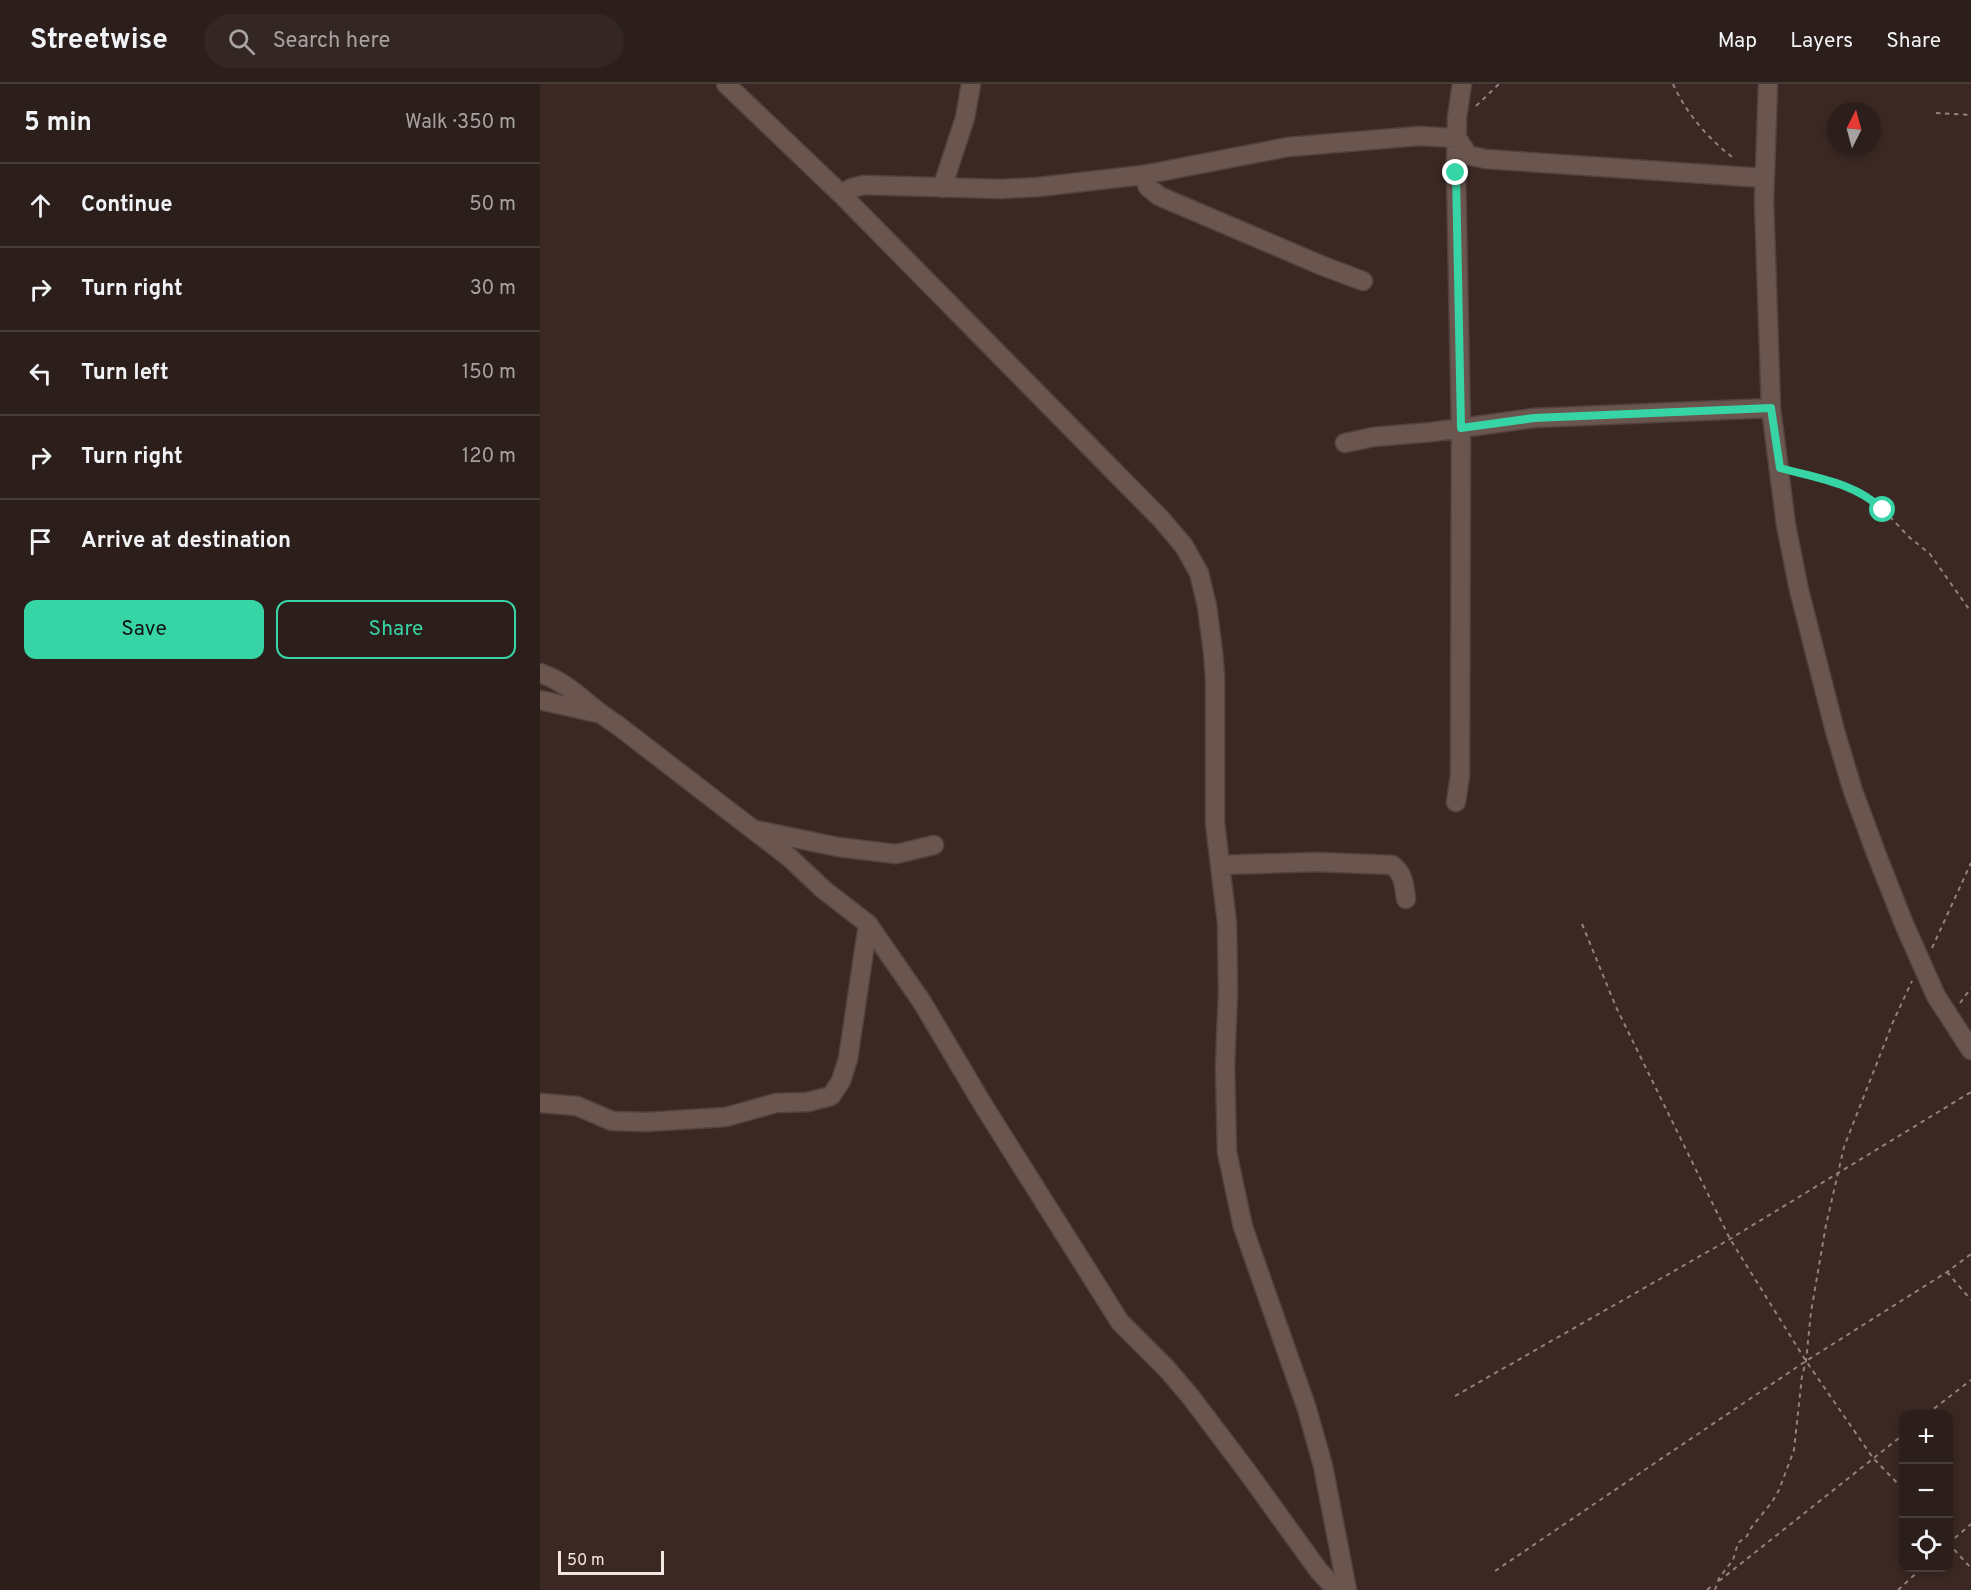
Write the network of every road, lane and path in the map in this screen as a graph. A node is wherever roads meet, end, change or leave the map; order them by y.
1 (726, 84) edge
2 (972, 84) edge
3 (1462, 84) edge
4 (1499, 84) edge
5 (1673, 84) edge
6 (1768, 84) edge
7 (1936, 113) dead end
8 (1971, 115) edge
9 (1457, 117) junction
10 (1457, 138) junction
11 (1143, 175) junction
12 (1757, 178) junction
13 (942, 188) junction
14 (841, 194) junction
15 (1363, 280) dead end
16 (1771, 408) junction
17 (1461, 428) junction
18 (1345, 443) dead end
19 (1780, 468) junction
20 (1971, 612) edge
21 (540, 673) edge
22 (540, 700) edge
23 (597, 713) junction
24 (1456, 802) dead end
25 (752, 829) junction
26 (934, 845) dead end
27 (1971, 863) edge
28 (1220, 865) junction
29 (1406, 899) dead end
30 (868, 924) junction
31 (1582, 924) dead end
32 (1922, 965) junction
33 (1971, 1050) edge
34 (1971, 1092) edge
35 (540, 1103) edge
36 (1838, 1174) junction
37 (1730, 1239) junction
38 (1971, 1254) edge
39 (1947, 1272) junction
40 (1971, 1299) edge
41 (1806, 1361) junction
42 (1971, 1380) edge
43 (1455, 1396) dead end
44 (1933, 1410) edge
45 (1899, 1438) edge
46 (1873, 1458) junction
47 (1899, 1485) edge
48 (1971, 1524) edge
49 (1953, 1540) edge
50 (1953, 1548) edge
51 (1971, 1568) edge
52 (1495, 1571) dead end
53 (1918, 1572) edge
54 (1716, 1583) junction
55 (1337, 1590) edge
56 (1347, 1590) edge
57 (1707, 1590) edge
58 (1715, 1590) edge
59 (1898, 1590) edge

1 - 14 street
2 - 13 street
3 - 9 street
4 - 9 path
5 - 12 path
6 - 12 street
7 - 8 path
9 - 10 street
10 - 11 street
10 - 12 street
10 - 17 street
11 - 13 street
11 - 15 street
12 - 16 street
13 - 14 street
14 - 28 street
16 - 17 street
16 - 19 street
17 - 18 street
17 - 24 street
19 - 20 path
19 - 32 street
21 - 23 street
22 - 23 street
23 - 25 street
25 - 26 street
25 - 30 street
27 - 32 path
28 - 29 street
28 - 56 street
30 - 35 street
30 - 55 street
31 - 37 path
32 - 33 street
32 - 36 path
34 - 36 path
36 - 37 path
36 - 41 path
37 - 41 path
37 - 43 path
38 - 39 path
39 - 40 path
39 - 41 path
41 - 46 path
41 - 52 path
41 - 54 path
42 - 44 path
45 - 46 path
46 - 47 path
46 - 54 path
48 - 49 path
50 - 51 path
53 - 59 path
54 - 57 path
54 - 58 path

